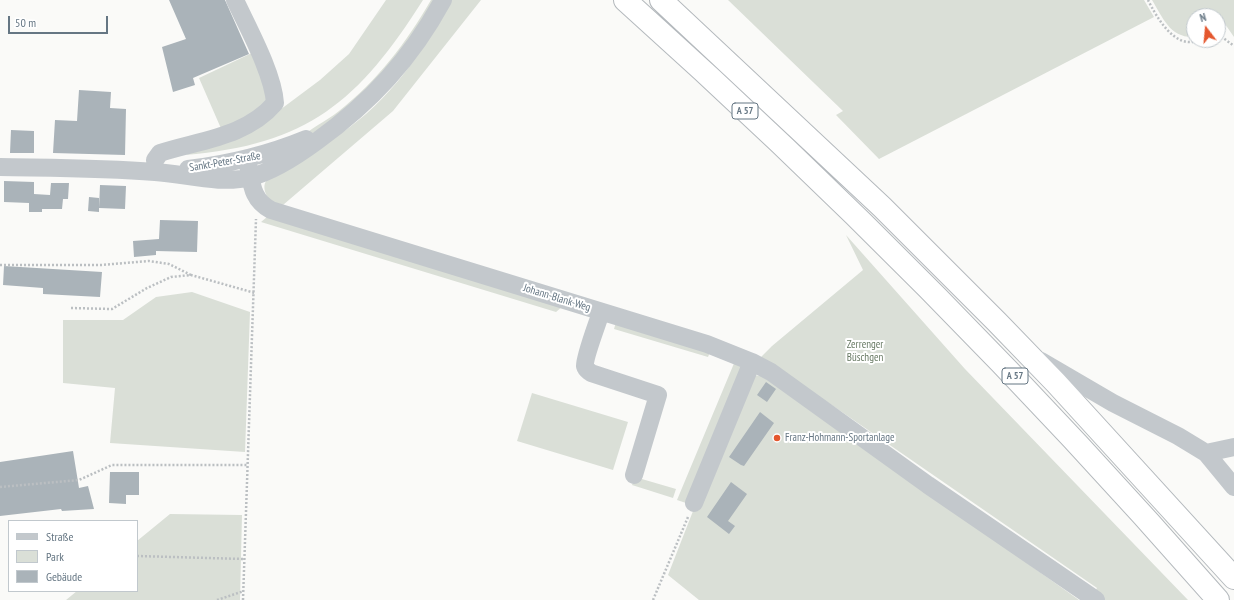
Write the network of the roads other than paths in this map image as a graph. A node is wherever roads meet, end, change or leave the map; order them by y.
1 (235, 0) edge
2 (443, 0) edge
3 (625, 0) edge
4 (661, 0) edge
5 (337, 126) junction
6 (247, 160) junction
7 (0, 166) edge
8 (155, 166) junction
9 (251, 177) junction
10 (601, 312) junction
11 (1028, 354) junction
12 (752, 362) junction
13 (1234, 447) edge
14 (1206, 453) junction
15 (634, 475) dead end
16 (1113, 480) junction
17 (1234, 487) edge
18 (694, 503) road end
19 (1234, 578) edge
20 (1096, 600) edge
21 (1205, 600) edge
22 (1218, 600) edge

1 - 8 street
2 - 5 street, Sankt-Peter-Straße
3 - 16 highway, A 57
4 - 11 highway, A 57
5 - 6 street, Sankt-Peter-Straße
5 - 9 street, Sankt-Peter-Straße
6 - 8 street, Sankt-Peter-Straße
6 - 9 street
7 - 8 street, Sankt-Peter-Straße
8 - 9 street, Sankt-Peter-Straße
9 - 10 street, Johann-Blank-Weg
10 - 12 street, Johann-Blank-Weg
10 - 15 street
11 - 14 street
11 - 19 highway, A 57
12 - 18 street
12 - 20 street, Johann-Blank-Weg
13 - 14 street
14 - 17 street
16 - 21 street
16 - 22 highway, A 57

